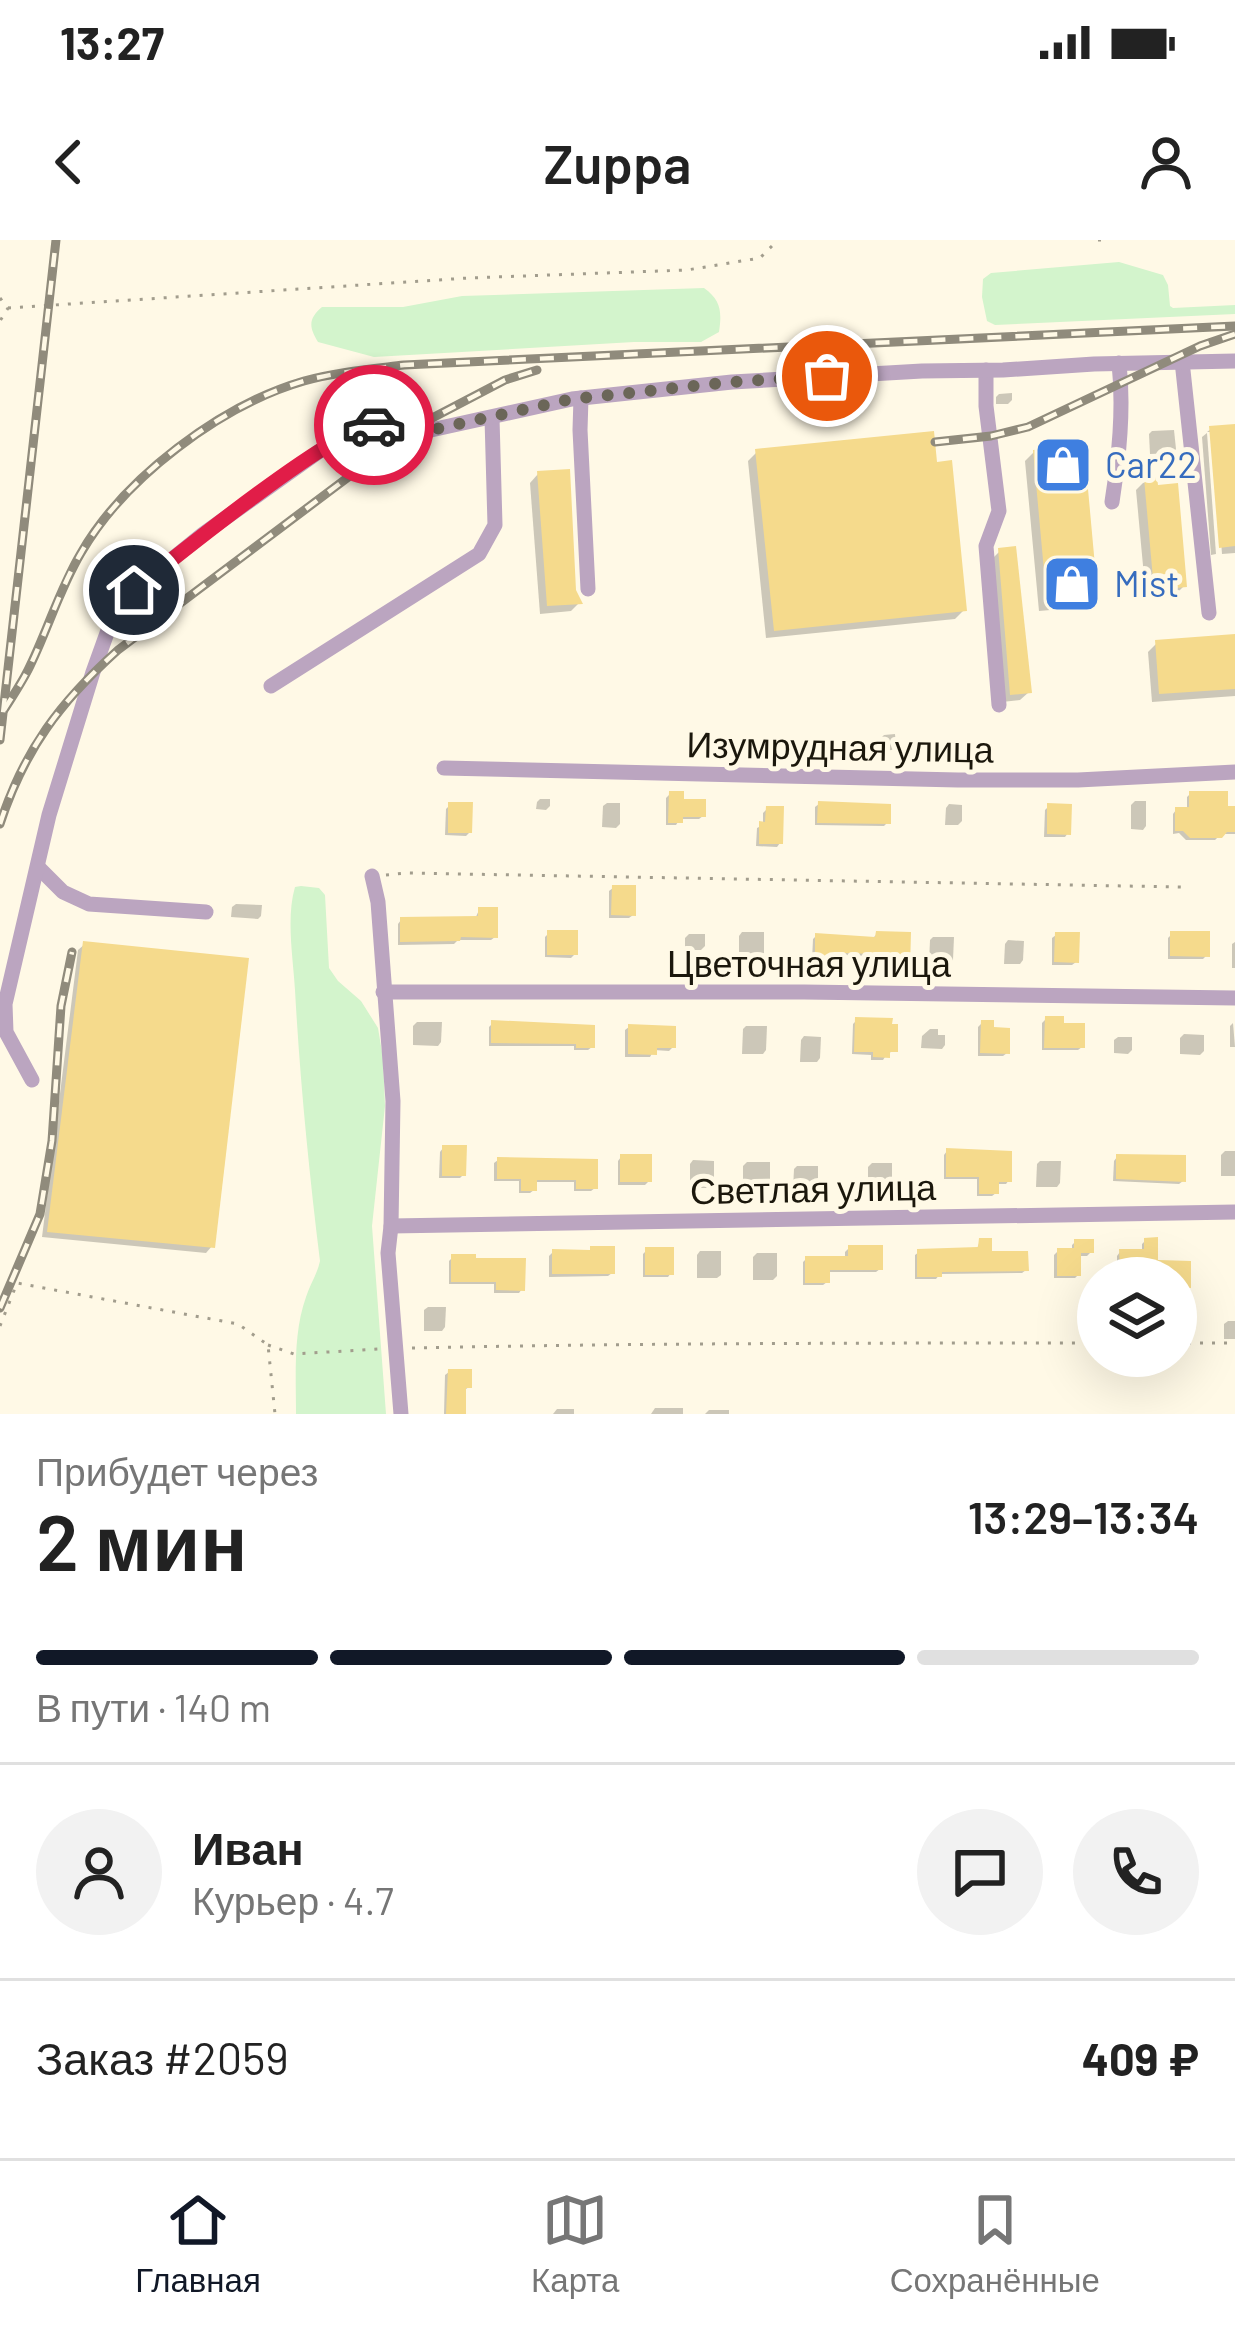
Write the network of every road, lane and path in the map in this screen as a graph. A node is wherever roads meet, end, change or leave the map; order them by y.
1 (778, 240) edge
2 (1098, 240) edge
3 (1109, 240) edge
4 (0, 298) edge
5 (8, 308) junction
6 (0, 320) edge
7 (1235, 361) edge
8 (1182, 362) junction
9 (1119, 363) junction
10 (986, 370) junction
11 (581, 398) junction
12 (492, 418) junction
13 (1112, 502) dead end
14 (588, 589) dead end
15 (1209, 614) dead end
16 (271, 686) dead end
17 (999, 704) dead end
18 (443, 768) dead end
19 (1235, 772) edge
20 (38, 867) junction
21 (372, 876) joint
22 (1181, 887) dead end
23 (206, 912) dead end
24 (383, 992) junction
25 (1235, 998) edge
26 (32, 1080) dead end
27 (1235, 1212) edge
28 (391, 1226) junction
29 (0, 1327) edge
30 (1235, 1342) edge
31 (1077, 1343) edge
32 (1197, 1343) edge
33 (268, 1345) junction
34 (396, 1349) junction
35 (275, 1414) edge
36 (401, 1414) edge

1 - 5 path
2 - 3 path
4 - 5 path
5 - 6 path
7 - 8 street
8 - 9 street
8 - 15 street
9 - 10 street
9 - 13 street
10 - 11 street
10 - 17 street
11 - 12 street
11 - 14 street
12 - 16 street
12 - 20 street
18 - 19 street, Изумрудная улица
20 - 23 street
20 - 26 street
21 - 22 path
21 - 24 street
24 - 25 street, Цветочная улица
24 - 28 street
27 - 28 street, Светлая улица
28 - 34 street
29 - 33 path
30 - 32 path
31 - 34 path
33 - 34 path
33 - 35 path
34 - 36 street

